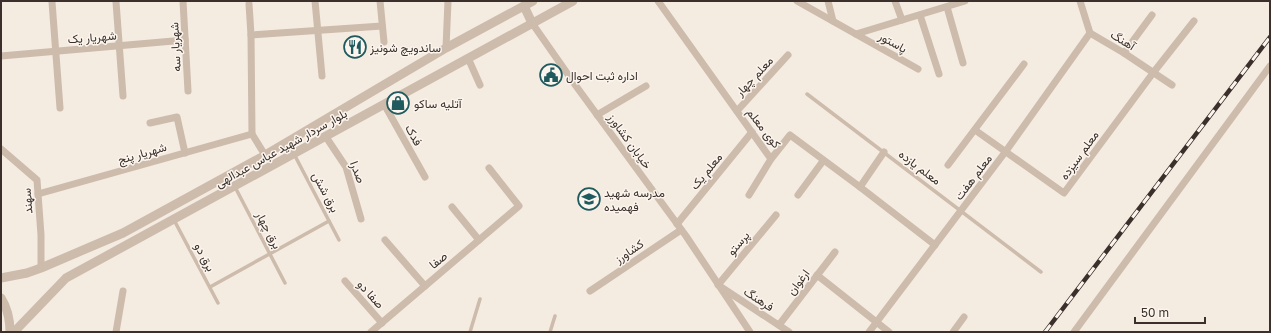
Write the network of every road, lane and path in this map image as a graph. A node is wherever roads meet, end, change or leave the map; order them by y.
1 (183, 1) edge
2 (315, 1) edge
3 (380, 1) edge
4 (448, 1) edge
5 (533, 1) edge
6 (573, 1) edge
7 (658, 1) edge
8 (797, 1) edge
9 (828, 1) edge
10 (895, 1) edge
11 (1080, 1) edge
12 (52, 2) dead end
13 (116, 2) dead end
14 (960, 2) edge
15 (248, 4) dead end
16 (524, 6) junction
17 (947, 7) junction
18 (920, 15) junction
19 (1152, 15) dead end
20 (902, 20) junction
21 (833, 21) junction
22 (1194, 21) dead end
23 (532, 23) junction
24 (382, 26) junction
25 (318, 31) junction
26 (1090, 33) junction
27 (856, 34) junction
28 (251, 35) junction
29 (185, 40) junction
30 (384, 42) dead end
31 (119, 46) junction
32 (446, 48) junction
33 (56, 52) junction
34 (1124, 53) junction
35 (788, 55) dead end
36 (1, 56) edge
37 (468, 58) junction
38 (963, 63) dead end
39 (1024, 64) dead end
40 (1270, 66) edge
41 (918, 69) dead end
42 (1153, 73) junction
43 (939, 74) dead end
44 (322, 76) dead end
45 (480, 85) dead end
46 (646, 86) dead end
47 (1172, 86) dead end
48 (188, 91) dead end
49 (807, 94) dead end
50 (123, 96) dead end
51 (384, 104) junction
52 (60, 108) dead end
53 (737, 111) junction
54 (597, 115) junction
55 (150, 123) dead end
56 (975, 130) junction
57 (752, 132) junction
58 (252, 134) junction
59 (326, 136) junction
60 (1, 149) edge
61 (1006, 151) junction
62 (884, 152) junction
63 (184, 153) junction
64 (294, 154) junction
65 (265, 155) junction
66 (771, 159) junction
67 (823, 160) junction
68 (948, 165) dead end
69 (489, 168) dead end
70 (425, 177) dead end
71 (235, 187) junction
72 (860, 187) junction
73 (38, 194) junction
74 (749, 195) dead end
75 (798, 195) dead end
76 (452, 207) dead end
77 (961, 211) junction
78 (776, 215) dead end
79 (361, 218) dead end
80 (174, 220) junction
81 (329, 221) junction
82 (679, 227) junction
83 (339, 240) dead end
84 (385, 240) dead end
85 (479, 240) junction
86 (935, 245) junction
87 (835, 252) dead end
88 (270, 255) junction
89 (41, 268) junction
90 (1040, 272) dead end
91 (817, 275) junction
92 (1, 278) edge
93 (345, 281) dead end
94 (285, 283) dead end
95 (718, 285) junction
96 (425, 286) junction
97 (210, 287) junction
98 (123, 291) dead end
99 (590, 292) dead end
100 (1, 298) edge
101 (480, 299) dead end
102 (218, 303) dead end
103 (555, 316) dead end
104 (964, 317) dead end
105 (877, 321) junction
106 (382, 323) junction
107 (779, 325) junction
108 (10, 332) edge
109 (14, 332) edge
110 (116, 332) edge
111 (371, 332) edge
112 (470, 332) edge
113 (550, 332) edge
114 (750, 332) edge
115 (789, 332) edge
116 (869, 332) edge
117 (889, 332) edge
118 (953, 332) edge
119 (1074, 332) edge

1 - 29 street, شهریار سه
2 - 25 street
3 - 24 street
4 - 32 street
5 - 16 street, بلوار سردار شهید عباس عبدالهی
6 - 23 street, بلوار سردار شهید عباس عبدالهی
7 - 53 street, کوی معلم
8 - 21 street, پاستور
9 - 21 street
10 - 20 street
11 - 26 street
12 - 33 street
13 - 31 street
14 - 17 street, پاستور
15 - 28 street
16 - 23 street
16 - 32 street, بلوار سردار شهید عباس عبدالهی
17 - 18 street, پاستور
17 - 38 street
18 - 20 street, پاستور
18 - 43 street
19 - 34 street
20 - 27 street, پاستور
21 - 27 street, پاستور
22 - 42 street
23 - 37 street, بلوار سردار شهید عباس عبدالهی
23 - 54 street, خیابان کشاورز
24 - 25 street
24 - 30 street
25 - 28 street
25 - 44 street
26 - 34 street, آهنگ
26 - 61 street, معلم هفت
27 - 41 street, پاستور
28 - 58 street
29 - 31 street, شهریار یک
29 - 48 street, شهریار سه
31 - 33 street, شهریار یک
31 - 50 street
32 - 65 street, بلوار سردار شهید عباس عبدالهی
33 - 36 street, شهریار یک
33 - 52 street
34 - 42 street, آهنگ
35 - 53 street, معلم چهار
37 - 45 street
37 - 51 street, بلوار سردار شهید عباس عبدالهی
39 - 56 street
40 - 119 street
42 - 47 street, آهنگ
42 - 61 street, معلم سیزده
46 - 54 street
49 - 62 lane, معلم یازده
51 - 59 street, بلوار سردار شهید عباس عبدالهی
51 - 70 street, فدک
53 - 57 street, کوی معلم
54 - 82 street, خیابان کشاورز
55 - 63 street
56 - 61 street
56 - 68 street
57 - 66 street, کوی معلم
57 - 82 street, معلم یک
58 - 63 street, شهریار پنج
58 - 65 street
59 - 64 street, بلوار سردار شهید عباس عبدالهی
59 - 79 street, صدرا
60 - 73 street, سهند
61 - 77 street, معلم هفت
62 - 72 street
62 - 77 lane, معلم یازده
63 - 73 street, شهریار پنج
64 - 71 street, بلوار سردار شهید عباس عبدالهی
64 - 81 lane, برق شش
65 - 89 street, بلوار سردار شهید عباس عبدالهی
66 - 67 street, کوی معلم
66 - 74 street
67 - 72 street, کوی معلم
67 - 75 street
69 - 85 street, صفا
71 - 80 street, بلوار سردار شهید عباس عبدالهی
71 - 88 lane, برق چهار
72 - 86 street, کوی معلم
73 - 89 street, سهند
76 - 85 street
77 - 86 street, معلم هفت
77 - 90 lane, معلم یازده
78 - 95 street, پرستو
80 - 97 lane, برق دو
80 - 109 street, بلوار سردار شهید عباس عبدالهی
81 - 83 lane, برق شش
81 - 88 lane
82 - 95 street, خیابان کشاورز
82 - 99 street, کشاورز
84 - 96 street
85 - 96 street, صفا
86 - 105 street, معلم هفت
87 - 91 street, ارغوان
88 - 94 lane, برق چهار
88 - 97 lane
89 - 92 street, بلوار سردار شهید عباس عبدالهی
91 - 105 street
91 - 107 street, ارغوان
93 - 106 street, صفا دو
95 - 107 street, فرهنگ
95 - 114 street, خیابان کشاورز
96 - 106 street, صفا
97 - 102 lane, برق دو
98 - 110 street
100 - 108 street
101 - 112 lane
103 - 113 lane
104 - 118 street
105 - 116 street, معلم هفت
105 - 117 street
106 - 111 street, صفا
107 - 115 street, فرهنگ

